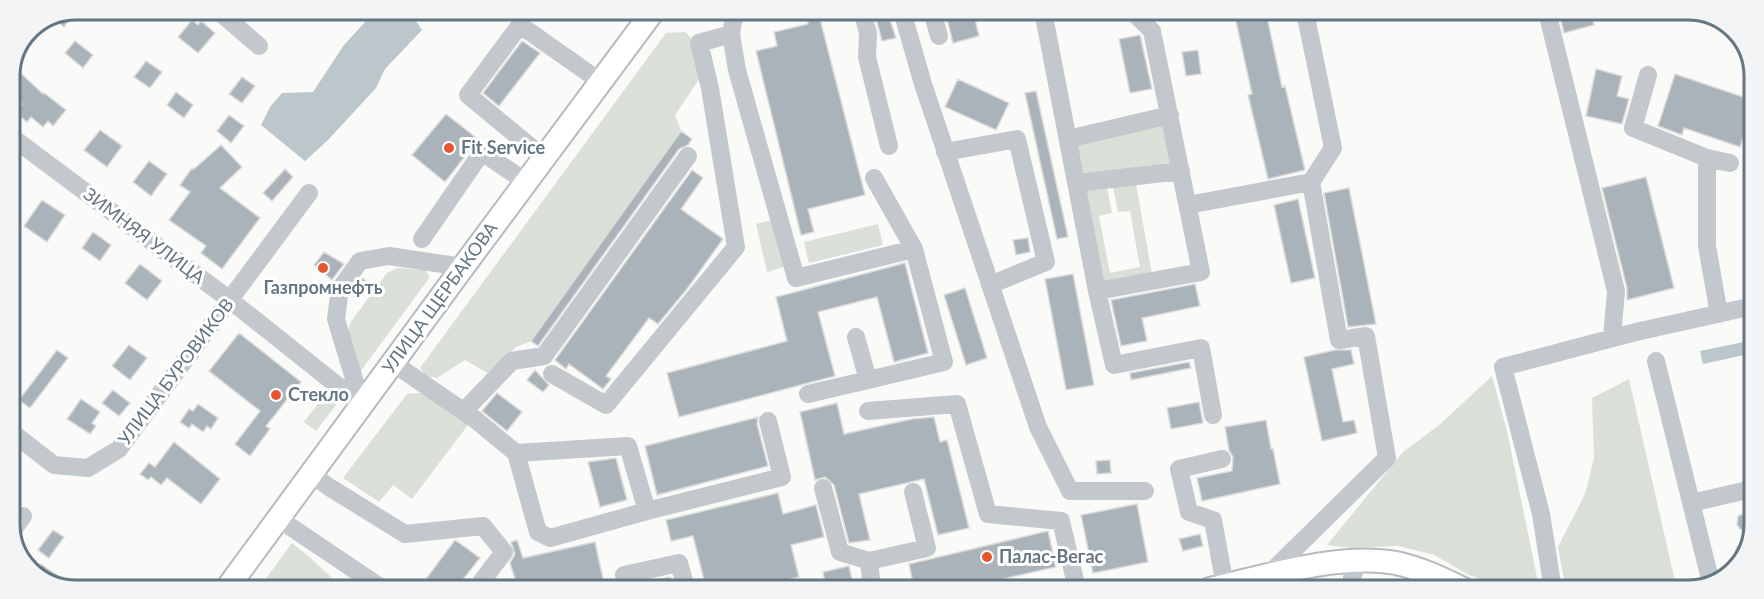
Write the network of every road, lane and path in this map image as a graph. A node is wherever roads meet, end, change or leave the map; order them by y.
1 (229, 20) edge
2 (647, 20) edge
3 (733, 20) edge
4 (864, 20) edge
5 (905, 20) edge
6 (935, 20) edge
7 (1045, 20) edge
8 (1141, 20) edge
9 (1307, 20) edge
10 (1549, 20) edge
11 (731, 34) junction
12 (939, 36) dead end
13 (259, 46) dead end
14 (1648, 75) dead end
15 (601, 82) junction
16 (1170, 115) junction
17 (1068, 139) junction
18 (20, 143) edge
19 (889, 146) dead end
20 (945, 152) junction
21 (688, 156) dead end
22 (544, 158) junction
23 (1707, 158) junction
24 (1730, 163) dead end
25 (1181, 171) junction
26 (874, 178) dead end
27 (526, 182) junction
28 (1311, 182) junction
29 (1077, 183) junction
30 (309, 193) dead end
31 (1188, 205) junction
32 (422, 239) dead end
33 (914, 249) junction
34 (463, 267) junction
35 (990, 285) junction
36 (1097, 291) junction
37 (230, 300) junction
38 (1744, 308) edge
39 (1719, 314) junction
40 (856, 337) dead end
41 (1612, 339) junction
42 (1656, 361) dead end
43 (393, 363) junction
44 (552, 374) dead end
45 (867, 380) junction
46 (808, 394) dead end
47 (362, 405) junction
48 (464, 411) junction
49 (868, 411) dead end
50 (1213, 415) dead end
51 (768, 421) dead end
52 (20, 439) edge
53 (516, 453) junction
54 (1222, 459) dead end
55 (311, 474) junction
56 (824, 488) dead end
57 (1146, 491) dead end
58 (1744, 491) edge
59 (913, 492) dead end
60 (1691, 503) junction
61 (647, 511) junction
62 (23, 516) dead end
63 (279, 519) junction
64 (20, 520) edge
65 (869, 561) junction
66 (1358, 561) junction
67 (624, 575) dead end
68 (1709, 575) edge
69 (233, 580) edge
70 (370, 580) edge
71 (483, 580) edge
72 (684, 580) edge
73 (871, 580) edge
74 (1075, 580) edge
75 (1217, 580) edge
76 (1271, 580) edge
77 (1275, 580) edge
78 (1352, 580) edge
79 (1446, 580) edge
80 (1551, 580) edge

1 - 13 street
2 - 15 main road, УЛИЦА ЩЕРБАКОВА
3 - 11 street
4 - 19 street
5 - 20 street
6 - 12 street
7 - 17 street
8 - 16 street
9 - 28 street
10 - 41 street
11 - 33 street
11 - 44 street
14 - 23 street
15 - 22 main road, УЛИЦА ЩЕРБАКОВА
15 - 22 street
16 - 17 street
16 - 25 street
17 - 29 street
18 - 37 street, ЗИМНЯЯ УЛИЦА
20 - 35 street
20 - 35 street
21 - 48 street
22 - 27 main road, УЛИЦА ЩЕРБАКОВА
23 - 24 street
23 - 39 street
25 - 29 street
25 - 31 street
26 - 33 street
27 - 32 street
27 - 34 main road, УЛИЦА ЩЕРБАКОВА
28 - 31 street
28 - 76 street
29 - 36 street
30 - 37 street, УЛИЦА БУРОВИКОВ
31 - 36 street
33 - 45 street
34 - 43 main road, УЛИЦА ЩЕРБАКОВА
34 - 47 street
35 - 57 street
36 - 50 street
37 - 47 street, ЗИМНЯЯ УЛИЦА
37 - 52 street, УЛИЦА БУРОВИКОВ
38 - 39 street
39 - 41 street
40 - 45 street
41 - 80 street
42 - 60 street
43 - 47 main road, УЛИЦА ЩЕРБАКОВА
43 - 48 street
45 - 46 street
47 - 55 main road, УЛИЦА ЩЕРБАКОВА
48 - 53 street
49 - 74 street
51 - 61 street
53 - 61 street
53 - 61 street
54 - 75 street
55 - 63 main road, УЛИЦА ЩЕРБАКОВА
55 - 71 street
56 - 65 street
58 - 60 street
59 - 65 street
60 - 68 street
62 - 64 street
63 - 69 main road, УЛИЦА ЩЕРБАКОВА
63 - 70 street
65 - 73 street
66 - 77 main road
66 - 78 street
66 - 79 main road
67 - 72 street

